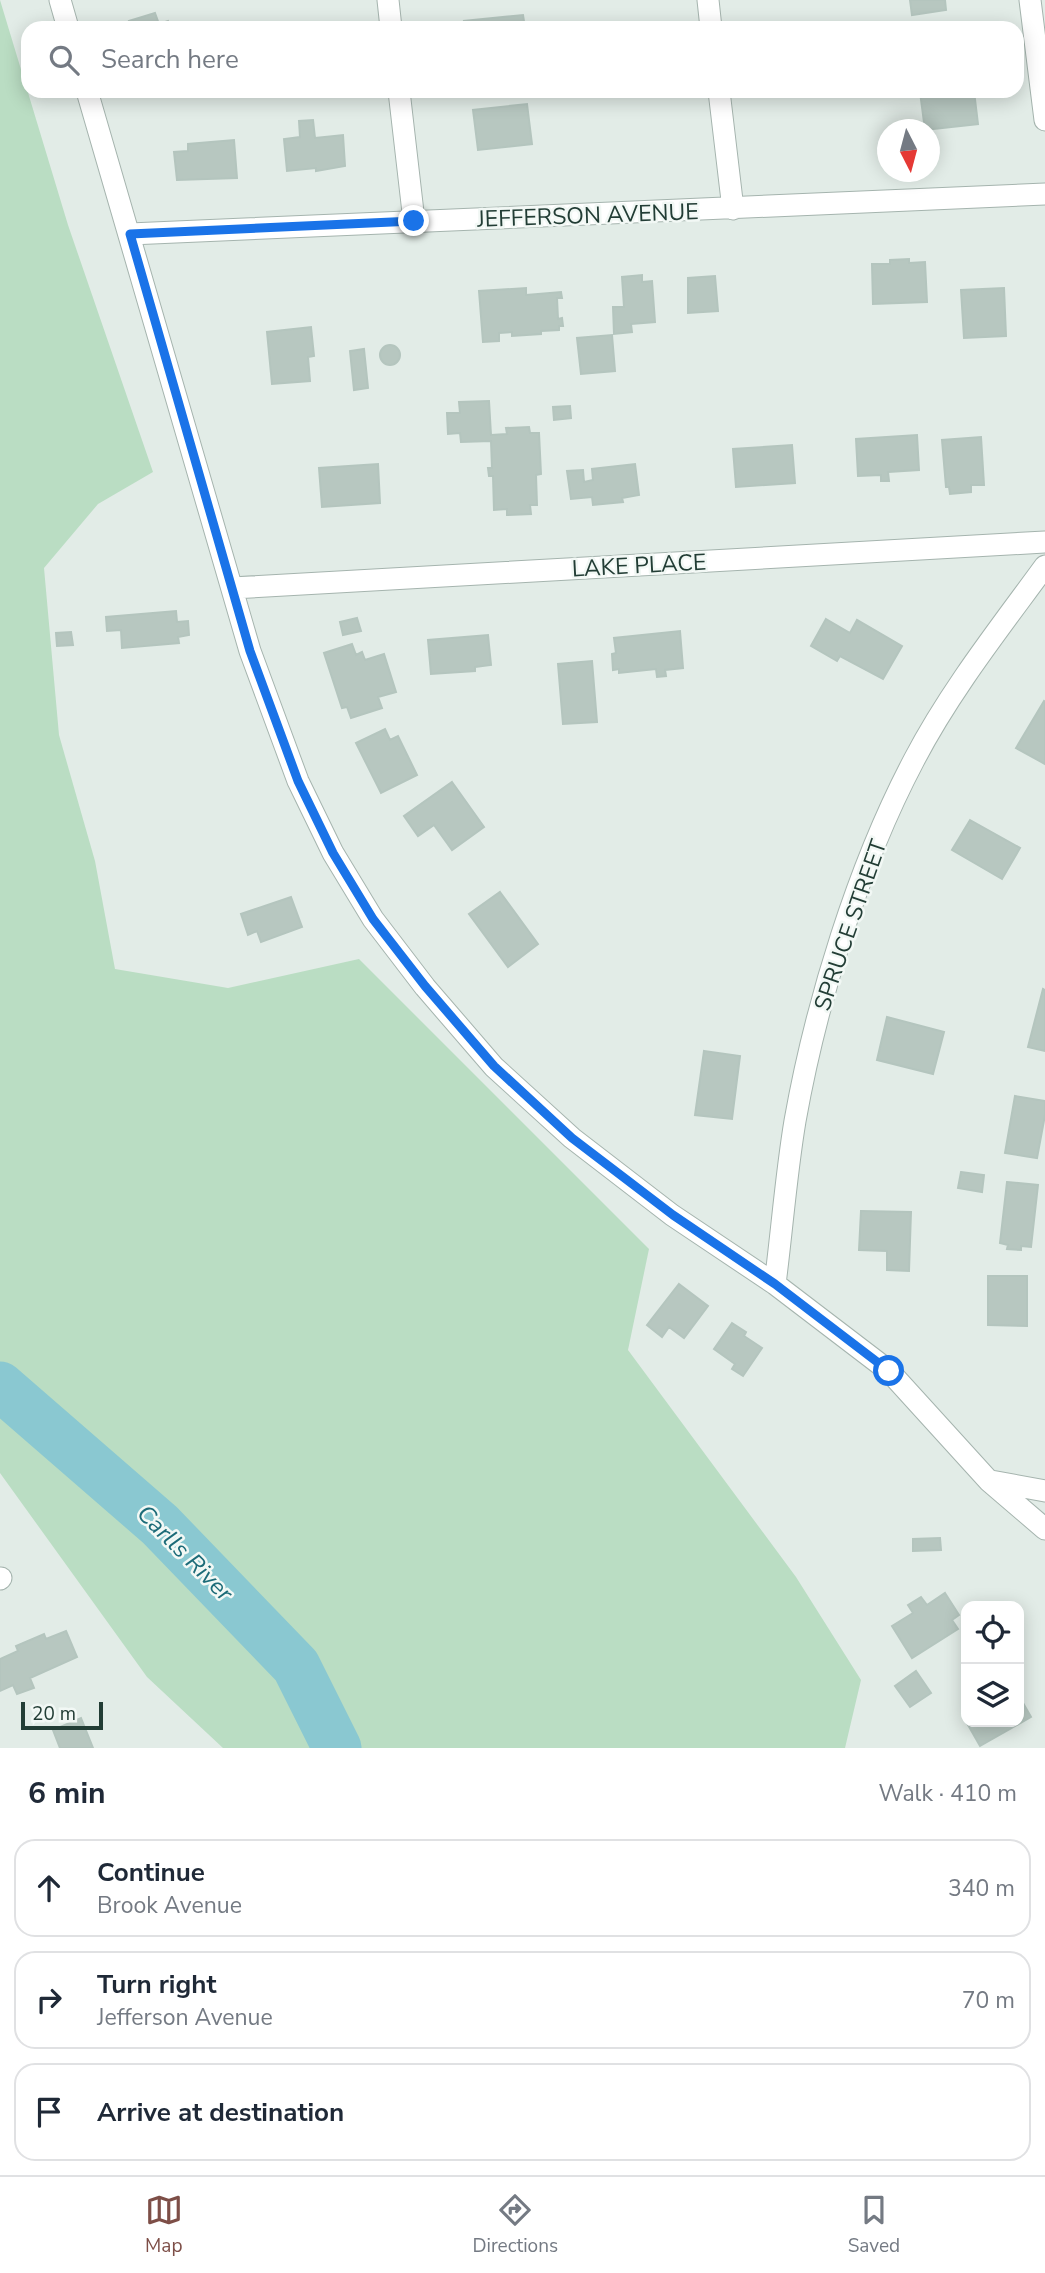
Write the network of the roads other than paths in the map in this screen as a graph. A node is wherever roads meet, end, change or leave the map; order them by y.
1 (60, 0) edge
2 (388, 0) edge
3 (708, 0) edge
4 (1030, 0) edge
5 (66, 21) edge
6 (390, 21) edge
7 (710, 21) edge
8 (89, 98) edge
9 (400, 98) edge
10 (720, 98) edge
11 (1045, 120) edge
12 (1045, 194) edge
13 (733, 209) junction
14 (414, 221) junction
15 (130, 234) junction
16 (1045, 542) edge
17 (1045, 566) edge
18 (232, 588) junction
19 (775, 1284) junction
20 (989, 1481) junction
21 (1045, 1491) edge
22 (1045, 1529) edge

1 - 5 street
2 - 6 street
3 - 7 street
4 - 11 street
8 - 15 street
9 - 14 street
10 - 13 street
12 - 13 street, JEFFERSON AVENUE
13 - 14 street, JEFFERSON AVENUE
14 - 15 street, JEFFERSON AVENUE
15 - 18 street
16 - 18 street, LAKE PLACE
17 - 19 street, SPRUCE STREET
18 - 19 street
19 - 20 street
20 - 21 street
20 - 22 street

